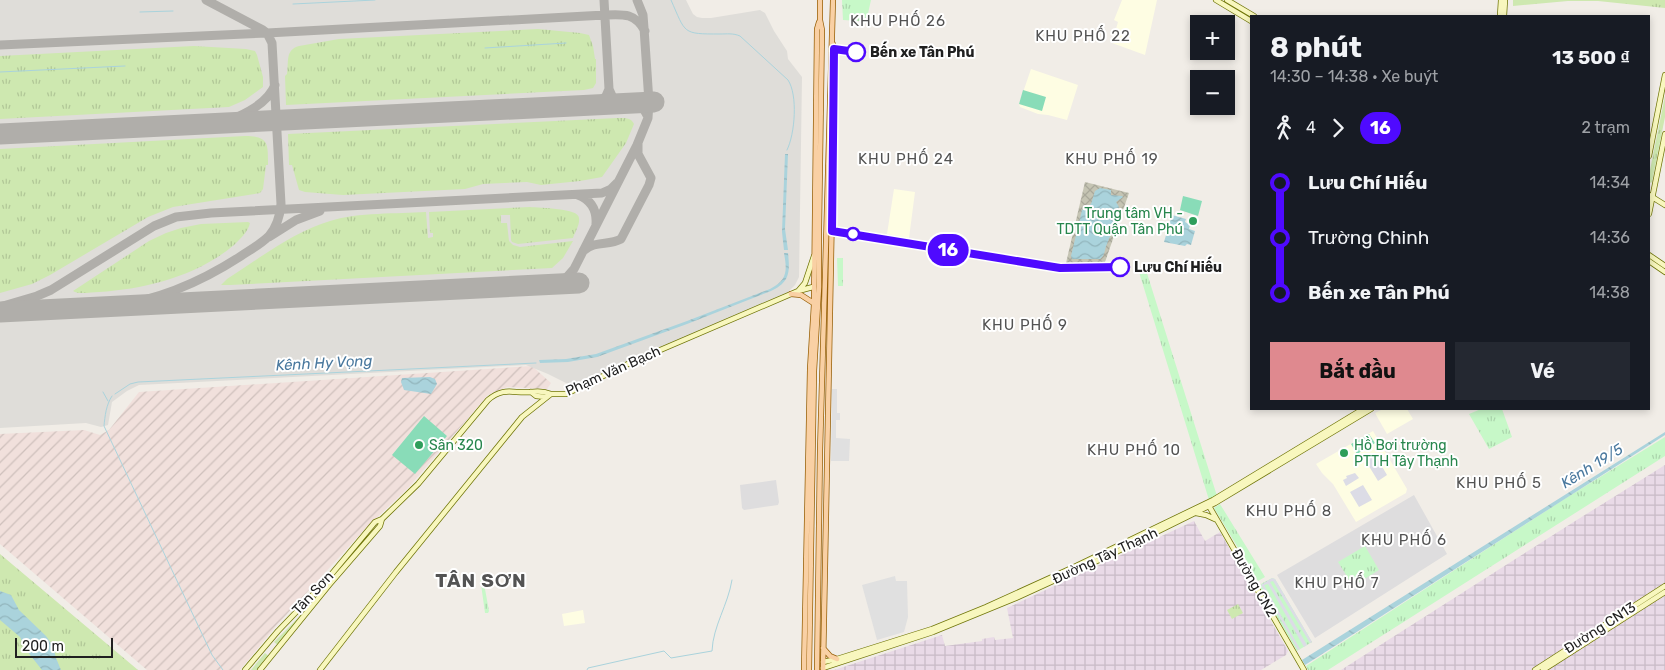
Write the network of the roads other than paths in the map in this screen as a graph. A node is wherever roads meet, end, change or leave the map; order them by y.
1 (820, 0) edge
2 (833, 0) edge
3 (1216, 0) edge
4 (1228, 0) edge
5 (1501, 0) edge
6 (1505, 0) edge
7 (1252, 15) edge
8 (1502, 15) edge
9 (820, 20) junction
10 (1250, 20) edge
11 (1665, 75) edge
12 (822, 96) junction
13 (816, 104) junction
14 (1665, 134) edge
15 (1650, 151) edge
16 (1650, 196) edge
17 (1665, 205) edge
18 (814, 256) junction
19 (1650, 256) edge
20 (1650, 262) edge
21 (1665, 266) edge
22 (1665, 272) edge
23 (828, 286) junction
24 (813, 287) junction
25 (819, 287) junction
26 (798, 291) junction
27 (791, 294) junction
28 (816, 306) junction
29 (549, 396) junction
30 (1365, 410) edge
31 (1365, 410) edge
32 (1209, 506) junction
33 (1195, 514) junction
34 (1179, 519) junction
35 (1217, 520) junction
36 (806, 568) junction
37 (812, 568) junction
38 (822, 569) junction
39 (327, 583) junction
40 (1665, 586) edge
41 (1665, 592) edge
42 (818, 637) junction
43 (904, 639) junction
44 (271, 640) junction
45 (279, 646) junction
46 (263, 648) junction
47 (824, 649) junction
48 (272, 656) junction
49 (837, 659) junction
50 (807, 661) junction
51 (821, 661) junction
52 (820, 669) edge
53 (1303, 669) edge
54 (245, 670) edge
55 (260, 670) edge
56 (320, 670) edge
57 (804, 670) edge
58 (810, 670) edge
59 (1535, 670) edge
60 (1544, 670) edge

1 - 9 main road
2 - 23 main road
3 - 10 street
4 - 7 street
5 - 8 street
6 - 8 street
9 - 12 main road
9 - 13 main road
11 - 15 street
12 - 13 main road
12 - 25 main road
13 - 18 main road
14 - 16 street
16 - 17 street
18 - 24 main road
18 - 26 street
19 - 21 street
20 - 22 street
23 - 25 main road
23 - 38 main road
24 - 25 main road
24 - 26 street, Phạm Văn Bạch
24 - 28 main road
25 - 28 main road
26 - 27 street, Phạm Văn Bạch
27 - 28 main road
27 - 29 street, Phạm Văn Bạch
28 - 36 main road
28 - 37 main road
29 - 39 street, Tân Sơn
29 - 56 street, Phạm Văn Bạch
30 - 32 street, Đường Tây Thạnh
31 - 34 street, Đường Tây Thạnh
32 - 33 street, Đường Tây Thạnh
32 - 35 street, Đường CN2
33 - 34 street, Đường Tây Thạnh
33 - 35 street
34 - 43 street, Đường Tây Thạnh
35 - 53 street, Đường CN2
36 - 37 main road
36 - 50 main road
37 - 38 main road
37 - 50 main road
38 - 42 main road
38 - 47 main road
39 - 44 street, Tân Sơn
39 - 45 street, Tân Sơn
40 - 59 street, Đường CN13
41 - 60 street, Đường CN13
42 - 47 main road
42 - 51 main road
43 - 49 street, Đường Tây Thạnh
43 - 52 street, Đường Tây Thạnh
44 - 45 street
44 - 46 street, Tân Sơn
45 - 48 street, Tân Sơn
46 - 48 street
46 - 54 street, Tân Sơn
47 - 49 main road
47 - 51 main road
48 - 55 street, Tân Sơn
49 - 51 street, Đường Tây Thạnh
50 - 51 main road
50 - 57 main road
50 - 58 main road
51 - 52 main road
52 - 58 main road

